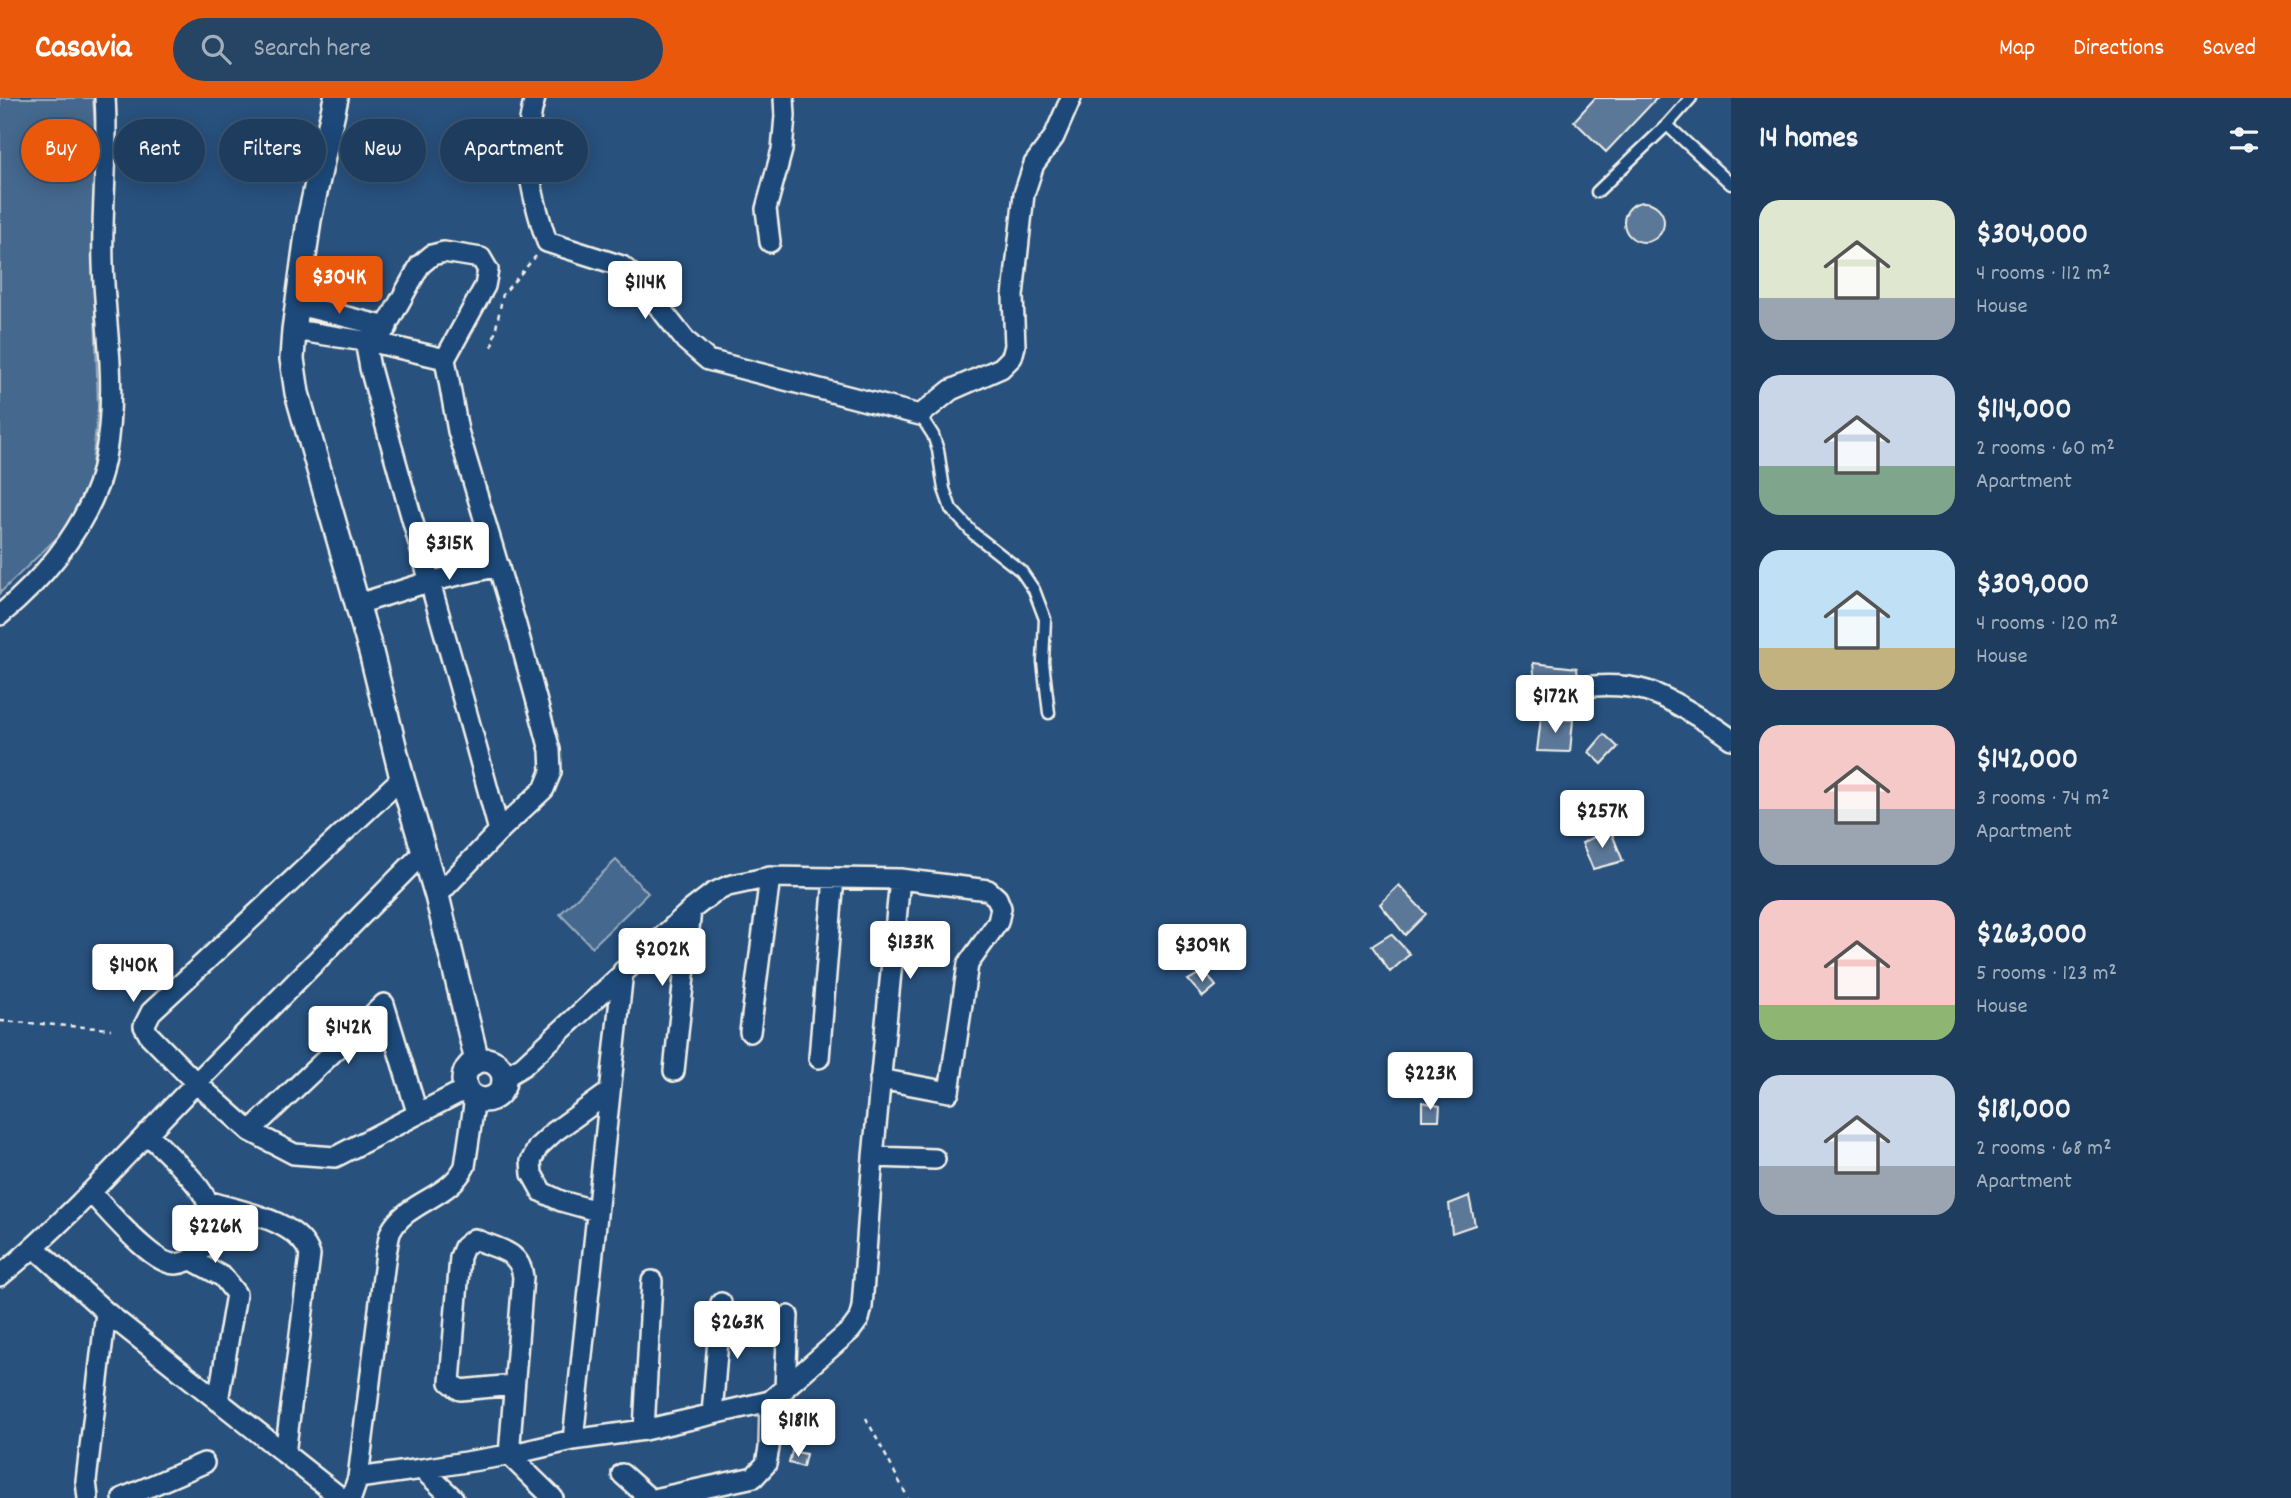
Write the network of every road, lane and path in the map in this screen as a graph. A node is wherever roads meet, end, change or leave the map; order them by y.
1 (105, 98) edge
2 (335, 98) edge
3 (535, 98) edge
4 (784, 98) edge
5 (1071, 98) edge
6 (1691, 98) edge
7 (1667, 125) junction
8 (1731, 184) edge
9 (1597, 192) dead end
10 (547, 242) junction
11 (770, 242) dead end
12 (298, 305) junction
13 (294, 330) junction
14 (376, 337) junction
15 (492, 347) dead end
16 (445, 359) junction
17 (920, 415) junction
18 (499, 566) junction
19 (428, 582) junction
20 (358, 604) junction
21 (0, 615) edge
22 (1593, 686) dead end
23 (1049, 713) dead end
24 (1731, 739) edge
25 (402, 778) junction
26 (499, 831) junction
27 (423, 853) junction
28 (769, 877) junction
29 (834, 878) junction
30 (900, 879) junction
31 (437, 896) junction
32 (691, 909) junction
33 (623, 971) junction
34 (0, 1021) edge
35 (111, 1029) dead end
36 (750, 1032) dead end
37 (818, 1058) dead end
38 (477, 1061) junction
39 (674, 1071) dead end
40 (503, 1078) junction
41 (880, 1079) junction
42 (196, 1083) junction
43 (470, 1093) junction
44 (608, 1093) junction
45 (417, 1112) junction
46 (250, 1131) junction
47 (147, 1133) junction
48 (873, 1157) junction
49 (935, 1159) dead end
50 (91, 1193) junction
51 (207, 1201) junction
52 (597, 1211) junction
53 (35, 1248) junction
54 (192, 1260) junction
55 (0, 1276) edge
56 (652, 1281) dead end
57 (721, 1303) dead end
58 (106, 1312) junction
59 (788, 1316) dead end
60 (514, 1385) junction
61 (777, 1395) junction
62 (218, 1401) junction
63 (712, 1414) junction
64 (866, 1418) dead end
65 (643, 1430) junction
66 (573, 1440) junction
67 (285, 1454) junction
68 (509, 1455) junction
69 (204, 1463) dead end
70 (422, 1469) junction
71 (622, 1474) dead end
72 (358, 1478) junction
73 (89, 1498) edge
74 (122, 1498) edge
75 (341, 1498) edge
76 (351, 1498) edge
77 (453, 1498) edge
78 (554, 1498) edge
79 (649, 1498) edge
80 (658, 1498) edge
81 (908, 1498) edge

1 - 21 street
2 - 12 street
3 - 10 street
4 - 11 street
5 - 17 street
6 - 7 lane
7 - 8 lane
7 - 9 lane
10 - 15 path
10 - 17 street
12 - 13 street
12 - 14 street
13 - 14 street
13 - 20 street
14 - 16 street
14 - 16 street
14 - 19 street
16 - 18 street
17 - 23 lane
18 - 19 street
18 - 26 street
19 - 20 street
19 - 26 street
20 - 25 street
22 - 24 street
25 - 27 street
25 - 42 street
26 - 31 street
27 - 31 street
27 - 42 street
28 - 29 street
28 - 32 street
28 - 36 street
29 - 30 street
29 - 37 street
30 - 41 street
30 - 41 street
31 - 38 street
32 - 33 street
32 - 39 street
33 - 40 street
33 - 44 street
34 - 35 path
38 - 40 street
38 - 43 street
40 - 43 street
41 - 48 street
42 - 46 street
42 - 47 street
43 - 45 street
43 - 72 street
44 - 52 street
44 - 52 street
45 - 46 street
45 - 46 street
47 - 50 street
47 - 51 street
48 - 49 street
48 - 61 street
50 - 53 street
50 - 54 street
51 - 54 street
51 - 67 street
52 - 66 street
53 - 55 street
53 - 58 street
54 - 62 street
56 - 65 street
57 - 63 street
58 - 62 street
58 - 73 street
59 - 61 street
60 - 60 street
60 - 68 street
61 - 63 street
61 - 80 street
62 - 67 street
63 - 65 street
64 - 81 path
65 - 66 street
66 - 68 street
67 - 75 street
68 - 70 street
68 - 78 street
69 - 74 street
70 - 72 street
70 - 77 street
71 - 79 street
72 - 76 street

